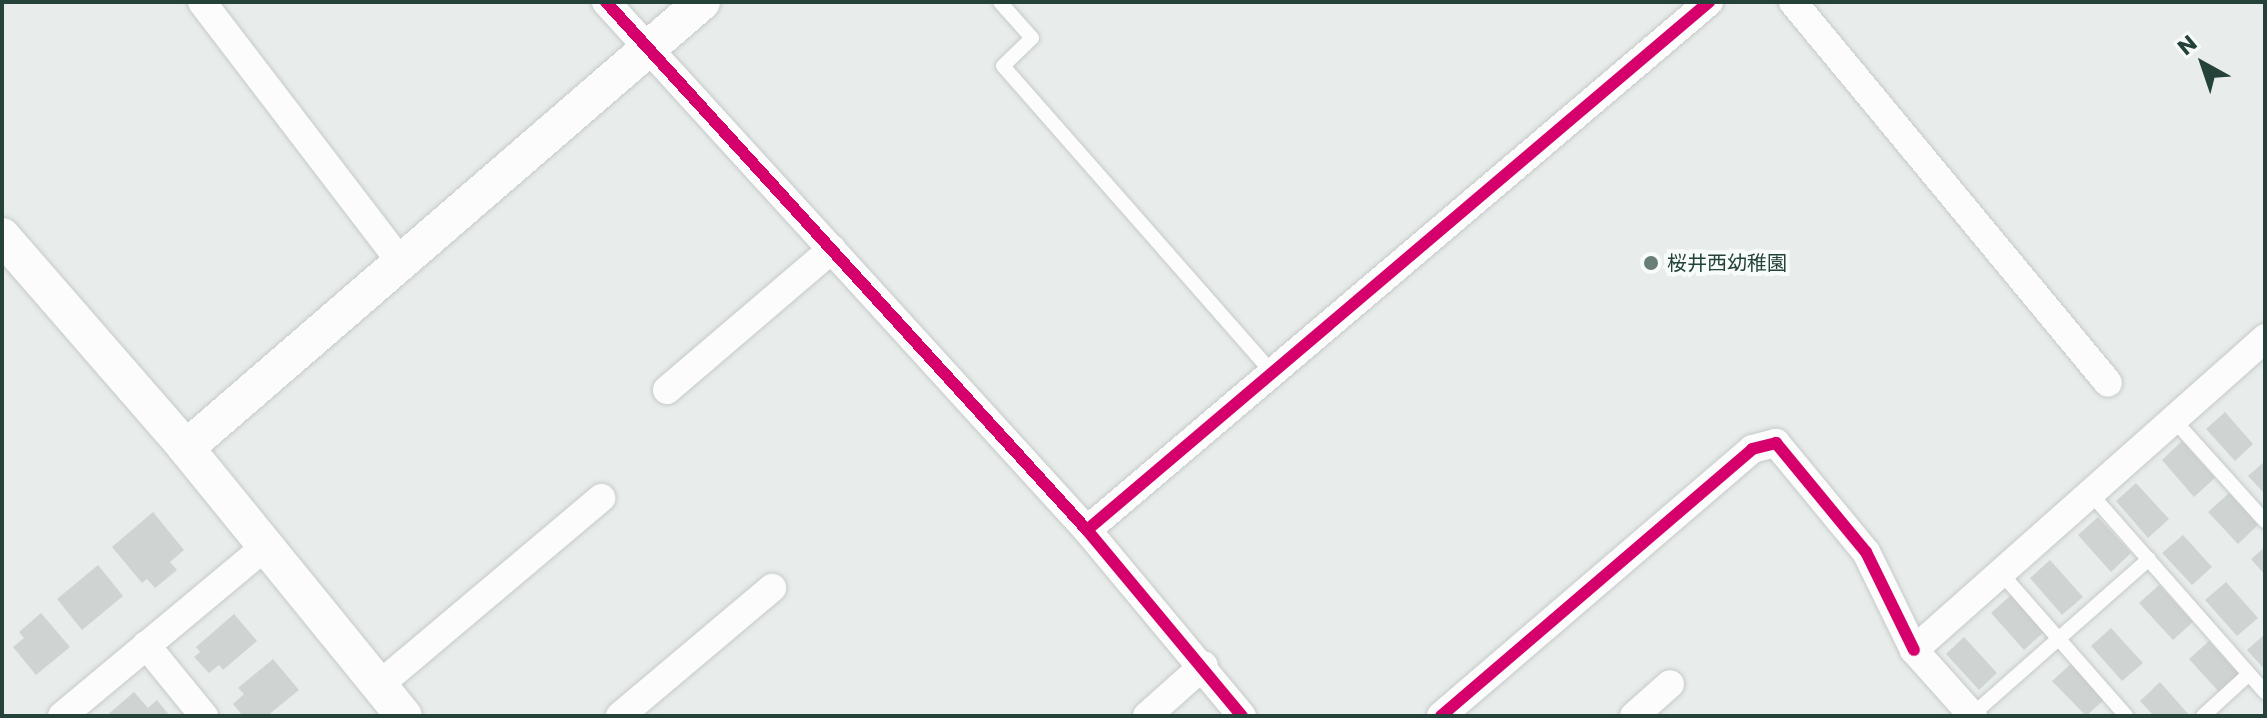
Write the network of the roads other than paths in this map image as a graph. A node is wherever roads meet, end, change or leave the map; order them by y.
1 (202, 2) edge
2 (606, 2) edge
3 (702, 2) edge
4 (1000, 2) edge
5 (1709, 2) edge
6 (1793, 2) edge
7 (647, 52) junction
8 (2, 236) edge
9 (832, 249) junction
10 (402, 264) junction
11 (2263, 344) edge
12 (1270, 370) junction
13 (2108, 383) dead end
14 (667, 390) dead end
15 (2174, 420) junction
16 (186, 448) junction
17 (2091, 494) junction
18 (601, 498) dead end
19 (2265, 521) edge
20 (1087, 530) junction
21 (265, 547) junction
22 (2149, 559) junction
23 (2001, 573) junction
24 (772, 588) dead end
25 (2059, 639) junction
26 (146, 645) junction
27 (1914, 650) junction
28 (1204, 665) junction
29 (2249, 674) junction
30 (1670, 684) dead end
31 (378, 686) junction
32 (2265, 692) edge
33 (62, 716) edge
34 (204, 716) edge
35 (404, 716) edge
36 (620, 716) edge
37 (1147, 716) edge
38 (1242, 716) edge
39 (1441, 716) edge
40 (1634, 716) edge
41 (1972, 716) edge
42 (2126, 716) edge
43 (2203, 716) edge

1 - 10 street
2 - 7 street
3 - 7 street
4 - 12 lane
5 - 12 street
6 - 13 street
7 - 9 street
7 - 10 street
8 - 16 street
9 - 14 street
9 - 20 street
10 - 16 street
11 - 15 street
12 - 20 street
15 - 17 street
15 - 19 lane
16 - 21 street
17 - 22 lane
17 - 23 street
18 - 31 street
20 - 28 street
21 - 26 street
21 - 31 street
22 - 25 lane
22 - 29 lane
23 - 25 lane
23 - 27 street
24 - 36 street
25 - 41 lane
25 - 42 lane
26 - 33 street
26 - 34 street
27 - 39 street
27 - 41 street
28 - 37 street
28 - 38 street
29 - 32 lane
29 - 43 lane
30 - 40 street
31 - 35 street

